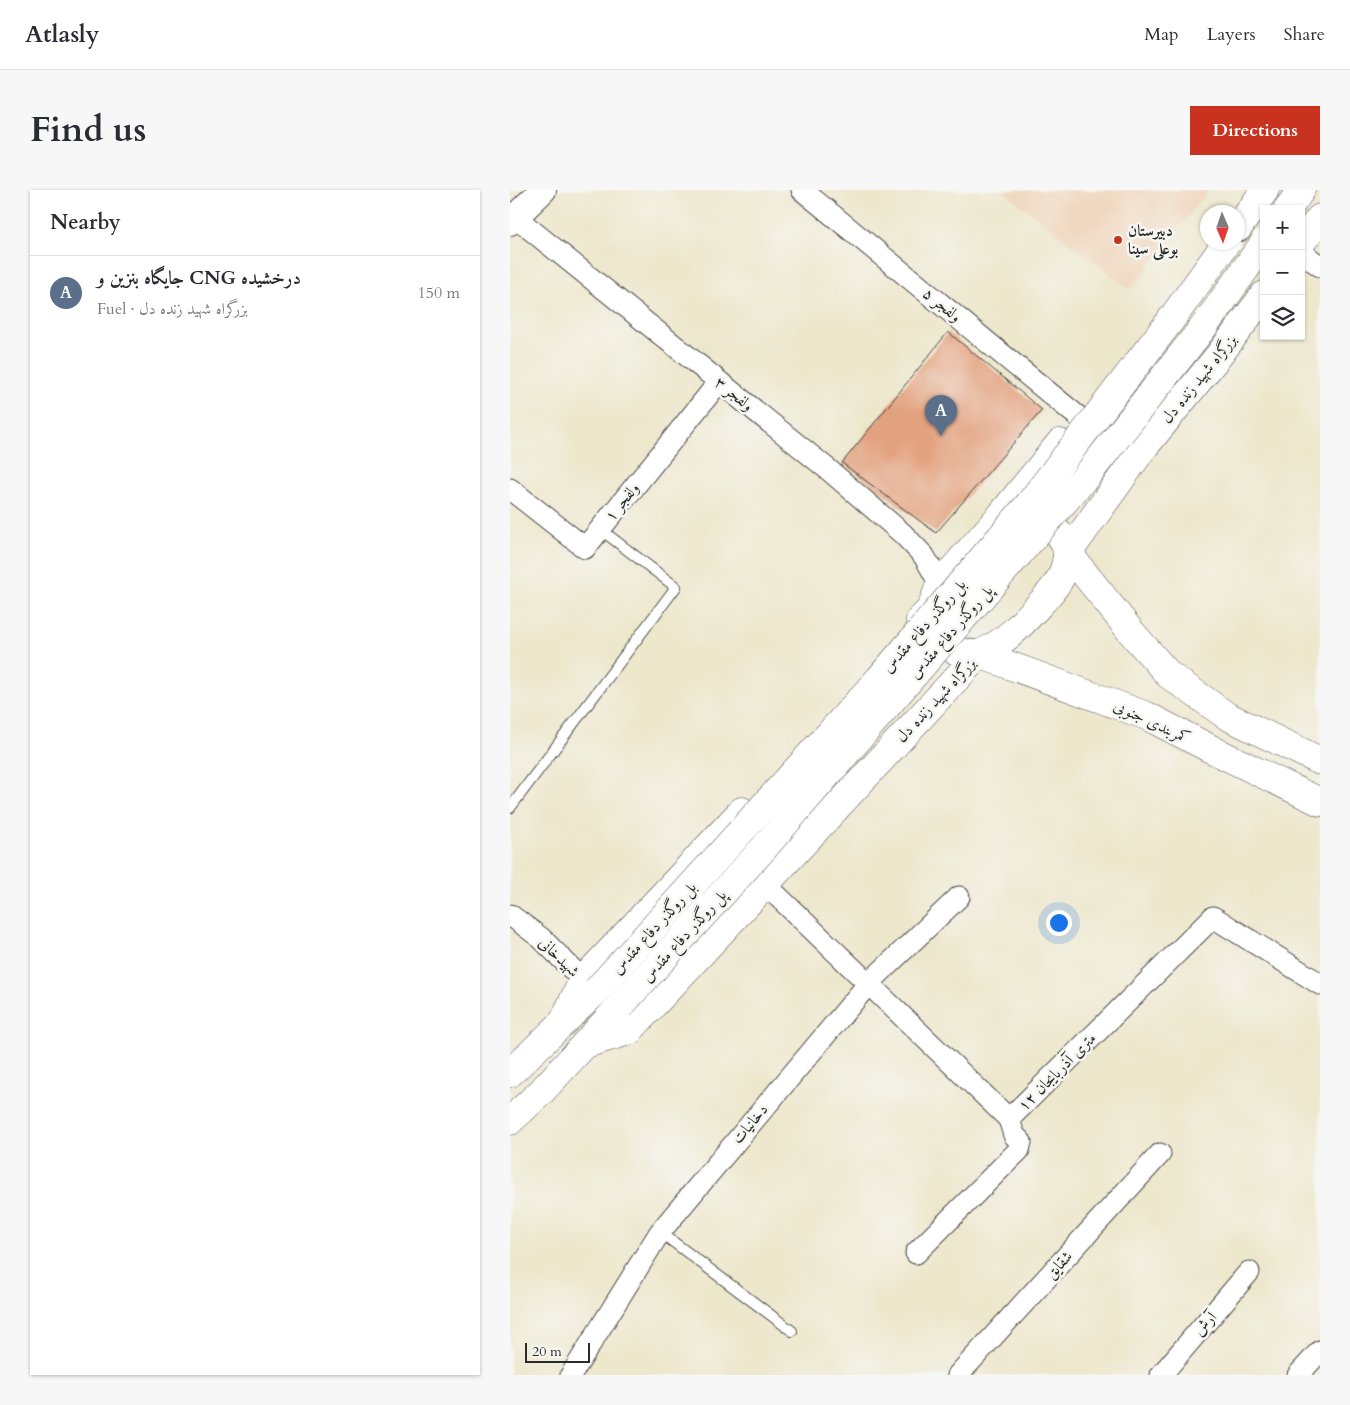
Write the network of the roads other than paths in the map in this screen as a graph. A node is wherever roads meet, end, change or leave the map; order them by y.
1 (543, 190) edge
2 (802, 190) edge
3 (1249, 190) edge
4 (1265, 190) edge
5 (1301, 190) edge
6 (1238, 205) edge
7 (1291, 205) edge
8 (1245, 218) edge
9 (1320, 218) edge
10 (512, 219) edge
11 (1305, 238) edge
12 (1260, 248) edge
13 (1205, 250) edge
14 (1221, 250) edge
15 (1305, 255) edge
16 (1320, 266) edge
17 (1260, 300) edge
18 (719, 382) junction
19 (1082, 419) junction
20 (1141, 451) junction
21 (510, 489) edge
22 (1001, 516) junction
23 (600, 529) junction
24 (1068, 553) junction
25 (935, 596) junction
26 (978, 654) junction
27 (873, 670) junction
28 (929, 708) junction
29 (1227, 716) junction
30 (1211, 749) junction
31 (1320, 761) edge
32 (1320, 802) edge
33 (510, 808) edge
34 (765, 884) junction
35 (959, 897) dead end
36 (510, 915) edge
37 (869, 983) junction
38 (1320, 984) edge
39 (590, 985) junction
40 (585, 1044) junction
41 (510, 1073) edge
42 (1009, 1119) junction
43 (510, 1121) edge
44 (1160, 1154) dead end
45 (660, 1232) junction
46 (916, 1253) dead end
47 (1249, 1272) dead end
48 (792, 1331) dead end
49 (1320, 1350) edge
50 (571, 1375) edge
51 (958, 1375) edge
52 (1160, 1375) edge
53 (1298, 1375) edge

1 - 10 street
2 - 19 street, ولفجر ۵
3 - 6 main road
4 - 8 main road
5 - 7 main road
9 - 11 main road
10 - 18 street, ولفجر ۳
12 - 40 main road, پل روگذر دفاع مقدس, bridge
13 - 19 main road
14 - 39 main road, بل روگذر دفاع مقدس, bridge
15 - 16 street
17 - 20 main road, بزرگراه شهید زنده دل
18 - 23 street, ولفجر ۱
18 - 25 street, ولفجر ۳
19 - 20 main road
19 - 22 main road
20 - 24 main road, بزرگراه شهید زنده دل
21 - 23 street, ولفجر ۱
22 - 24 main road
22 - 25 main road
23 - 33 lane
24 - 26 main road, بزرگراه شهید زنده دل
24 - 29 main road
25 - 26 main road, کمربندی جنوبی
25 - 27 main road
26 - 28 main road, بزرگراه شهید زنده دل
26 - 30 main road, کمربندی جنوبی
27 - 28 main road
27 - 39 main road
28 - 34 main road, بزرگراه شهید زنده دل
29 - 30 main road
29 - 31 main road
30 - 32 main road, کمربندی جنوبی
34 - 37 street, ۱۲ متری آذربایجان
34 - 40 main road, بزرگراه شهید زنده دل
35 - 37 street, دخانیات
36 - 39 street, شهیدخانی
37 - 42 street, ۱۲ متری آذربایجان
37 - 45 street, دخانیات
38 - 42 street, ۱۲ متری آذربایجان
39 - 41 main road
40 - 43 main road
42 - 46 street
44 - 51 street, شقایق
45 - 48 lane
45 - 50 street, دخانیات
47 - 52 street, آرش
49 - 53 street

